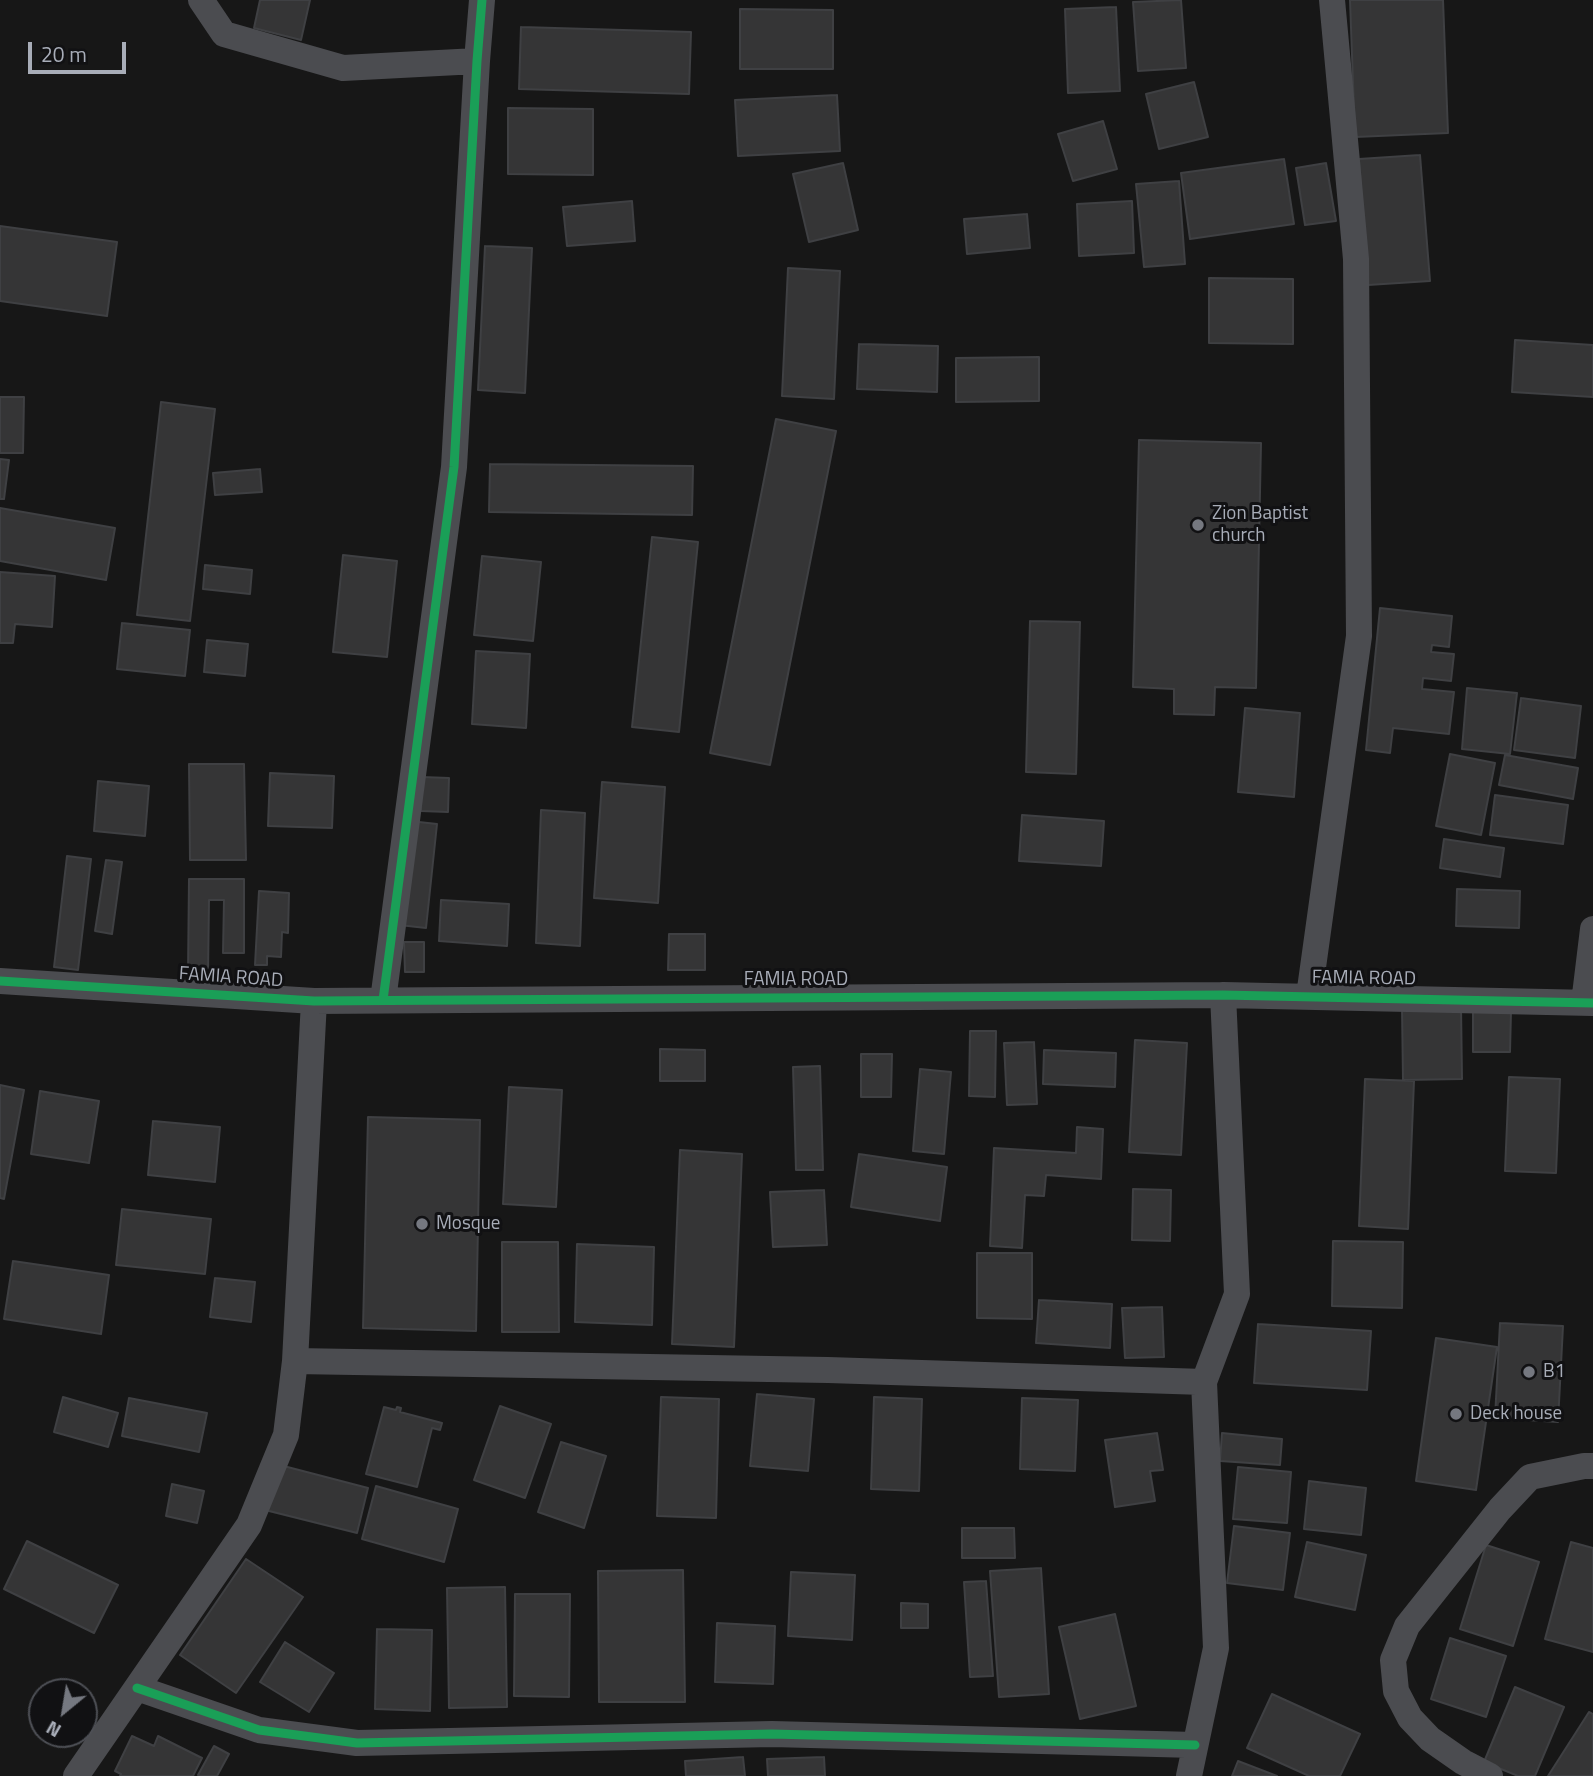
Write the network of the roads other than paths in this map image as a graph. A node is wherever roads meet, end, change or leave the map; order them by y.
1 (201, 0) edge
2 (482, 0) edge
3 (1332, 0) edge
4 (477, 61) junction
5 (1593, 929) edge
6 (0, 981) edge
7 (1223, 995) junction
8 (1309, 996) junction
9 (383, 1000) junction
10 (314, 1001) junction
11 (1588, 1003) edge
12 (295, 1361) junction
13 (1203, 1382) junction
14 (1593, 1466) edge
15 (137, 1688) junction
16 (1195, 1745) junction
17 (76, 1776) edge
18 (1189, 1776) edge
19 (1490, 1776) edge

1 - 4 street
2 - 4 street
3 - 8 street
4 - 9 street
5 - 11 street
6 - 10 street, FAMIA ROAD
7 - 8 street, FAMIA ROAD
7 - 9 street, FAMIA ROAD
7 - 13 street
8 - 11 street, FAMIA ROAD
9 - 10 street, FAMIA ROAD
10 - 12 street
12 - 13 street
12 - 15 street
13 - 16 street
14 - 19 street
15 - 16 street
15 - 17 street
16 - 18 street

